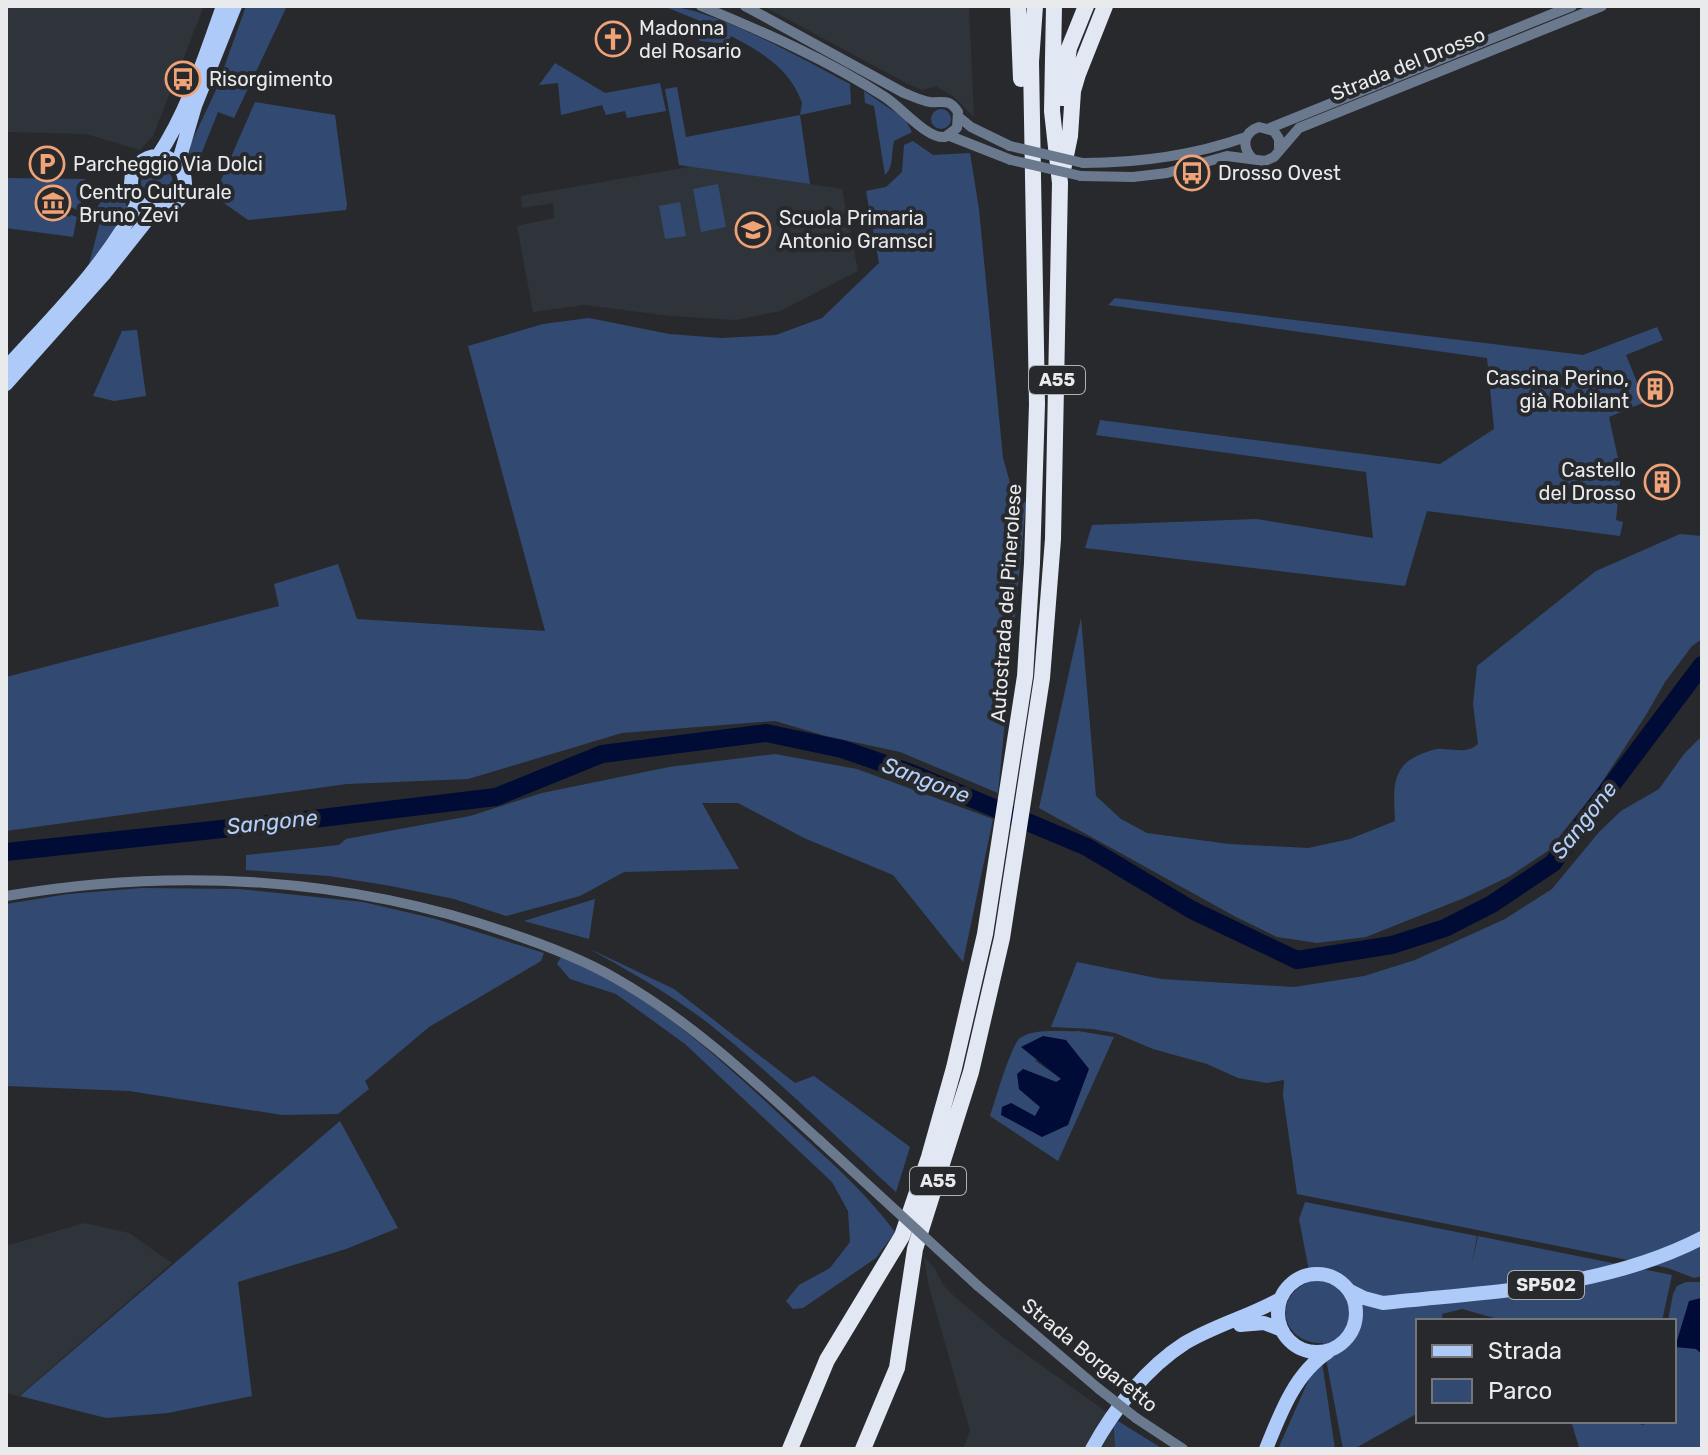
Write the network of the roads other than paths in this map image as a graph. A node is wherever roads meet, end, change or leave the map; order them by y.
1 (223, 6) edge
2 (235, 6) edge
3 (701, 6) edge
4 (745, 6) edge
5 (1018, 6) edge
6 (1035, 6) edge
7 (1054, 6) edge
8 (1086, 6) edge
9 (1105, 6) edge
10 (1602, 6) edge
11 (1571, 10) edge
12 (931, 102) junction
13 (960, 118) junction
14 (923, 126) junction
15 (1270, 128) junction
16 (950, 136) junction
17 (1246, 137) junction
18 (1279, 148) junction
19 (158, 156) junction
20 (1252, 158) junction
21 (178, 164) junction
22 (1060, 183) junction
23 (138, 202) junction
24 (155, 210) junction
25 (1034, 244) junction
26 (6, 368) edge
27 (6, 384) edge
28 (6, 896) edge
29 (993, 936) junction
30 (1702, 1238) edge
31 (1350, 1291) junction
32 (1280, 1299) junction
33 (1383, 1303) junction
34 (1216, 1329) junction
35 (1353, 1329) junction
36 (1282, 1330) junction
37 (1295, 1346) junction
38 (1332, 1349) junction
39 (1297, 1382) junction
40 (1266, 1448) edge
41 (790, 1449) edge
42 (863, 1449) edge
43 (1092, 1449) edge
44 (1183, 1449) edge

1 - 19 main road
2 - 21 main road
3 - 14 street
4 - 12 street
5 - 25 highway
6 - 25 highway, Autostrada del Pinerolese / A55
7 - 22 highway, Autostrada del Pinerolese / A55
8 - 22 highway
9 - 22 highway
10 - 11 street, Strada del Drosso
11 - 15 street, Strada del Drosso
11 - 18 street, Strada del Drosso
12 - 13 street
12 - 14 street
13 - 16 street
13 - 17 street, bridge
14 - 16 street
15 - 17 street
15 - 18 street
16 - 20 street, bridge
17 - 20 street
18 - 20 street
19 - 21 main road
19 - 23 main road
21 - 24 main road
22 - 29 highway, Autostrada del Pinerolese / A55
23 - 24 main road
23 - 26 main road
24 - 27 main road
25 - 29 highway, Autostrada del Pinerolese / A55
28 - 44 street, Strada Borgaretto, bridge
29 - 41 highway, Autostrada del Pinerolese / A55
29 - 42 highway, Autostrada del Pinerolese / A55
30 - 33 main road, SP502
31 - 32 main road, SP502
31 - 33 main road, SP502
31 - 35 main road
32 - 34 main road, SP502
32 - 36 main road
33 - 35 main road
34 - 36 main road, SP502
34 - 43 main road, SP502
35 - 38 main road
36 - 37 main road
37 - 38 main road
37 - 39 main road
38 - 39 main road
39 - 40 main road

